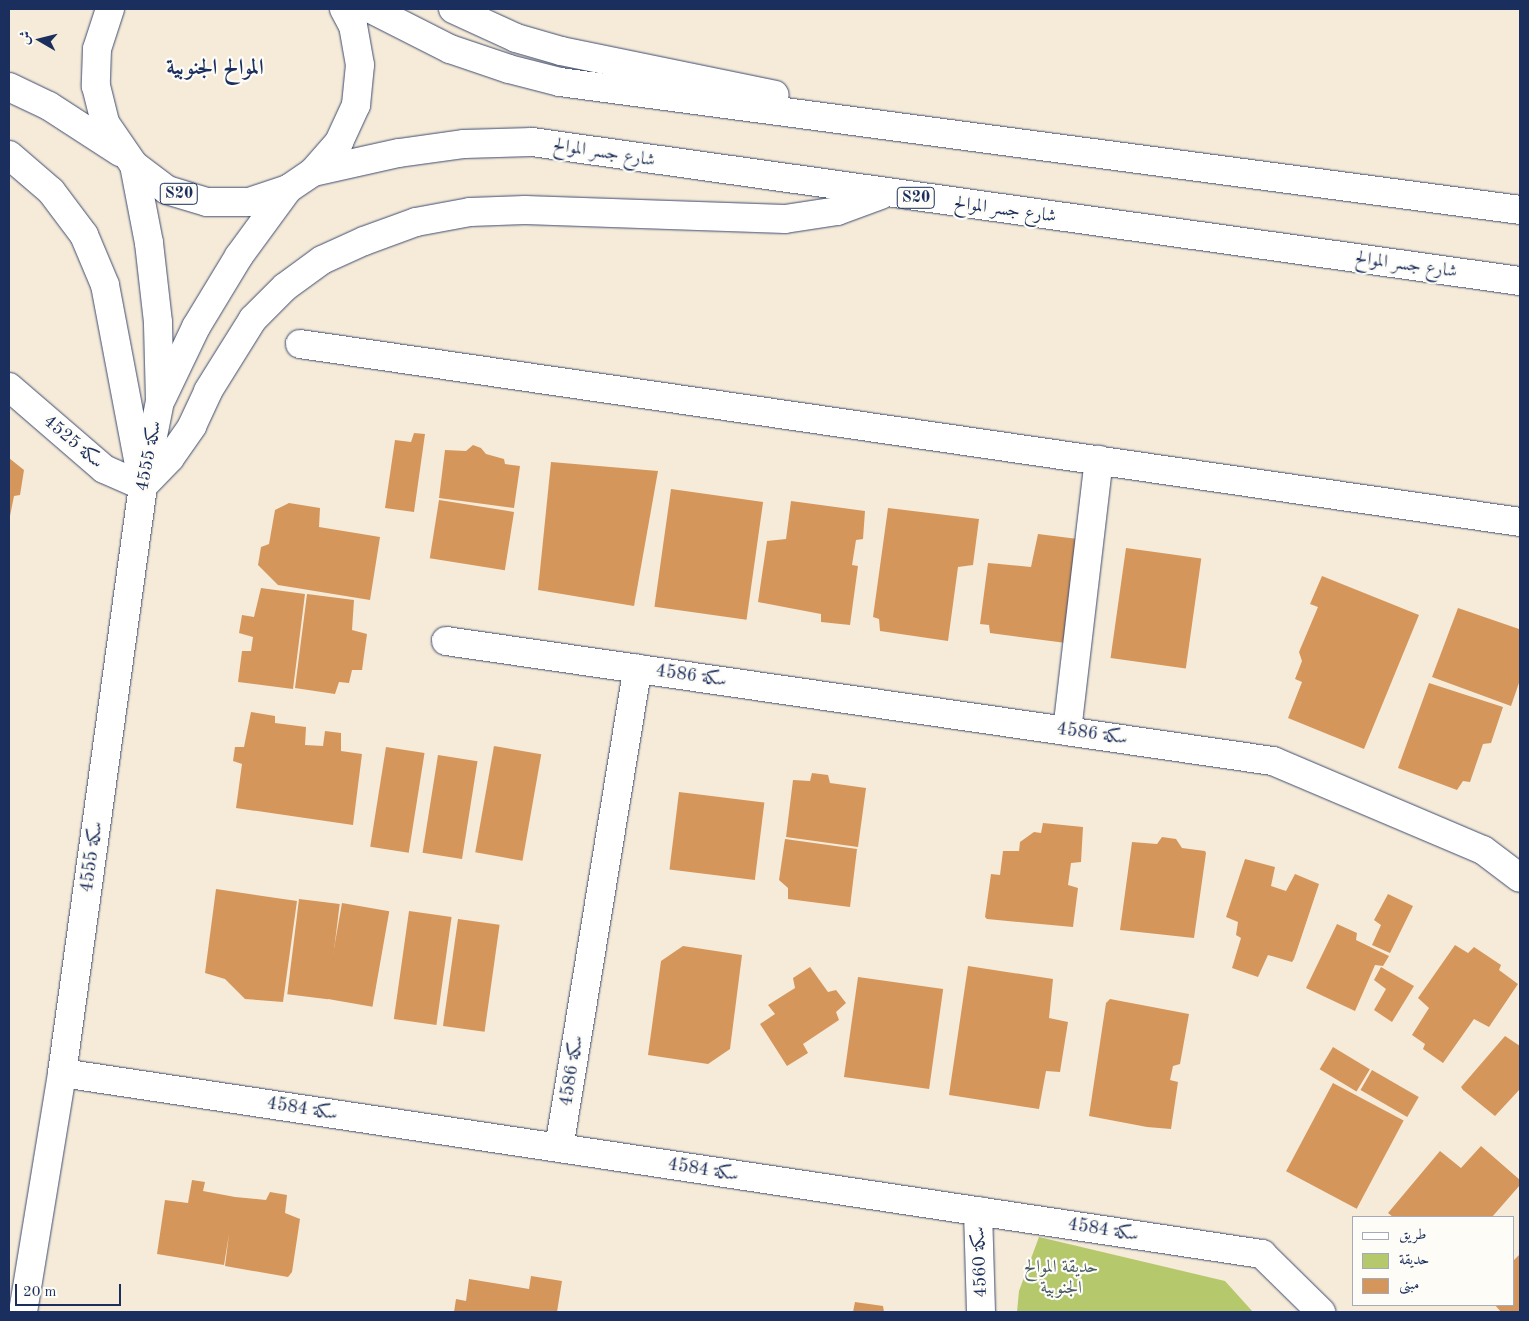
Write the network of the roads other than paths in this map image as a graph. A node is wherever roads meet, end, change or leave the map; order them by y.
1 (110, 9) edge
2 (344, 9) edge
3 (372, 9) edge
4 (453, 9) edge
5 (9, 87) edge
6 (894, 128) junction
7 (9, 155) edge
8 (130, 160) junction
9 (313, 172) junction
10 (288, 189) junction
11 (886, 194) junction
12 (1520, 210) edge
13 (1520, 281) edge
14 (300, 344) dead end
15 (9, 388) edge
16 (160, 402) junction
17 (1099, 460) junction
18 (143, 486) junction
19 (1520, 522) edge
20 (446, 641) dead end
21 (638, 668) junction
22 (1067, 731) junction
23 (1520, 878) edge
24 (62, 1073) junction
25 (559, 1148) junction
26 (978, 1211) junction
27 (23, 1312) edge
28 (981, 1312) edge
29 (1320, 1312) edge

1 - 8 street, S20
2 - 9 street, S20
3 - 6 street
4 - 6 street
5 - 8 street, S20
6 - 12 street
7 - 18 street
8 - 10 street, S20
8 - 16 street, سكة 4555
9 - 10 street, S20
9 - 11 street, شارع جسر الموالح / S20
10 - 16 street, سكة 4555
11 - 13 street, شارع جسر الموالح / S20
11 - 18 street
14 - 17 street
15 - 18 street, سكة 4525
16 - 18 street, سكة 4555
17 - 19 street
17 - 22 street
18 - 24 street, سكة 4555
20 - 21 street, سكة 4586
21 - 22 street, سكة 4586
21 - 25 street, سكة 4586
22 - 23 street, سكة 4586
24 - 25 street, سكة 4584
24 - 27 street, سكة 4555
25 - 26 street, سكة 4584
26 - 28 street, سكة 4560
26 - 29 street, سكة 4584

